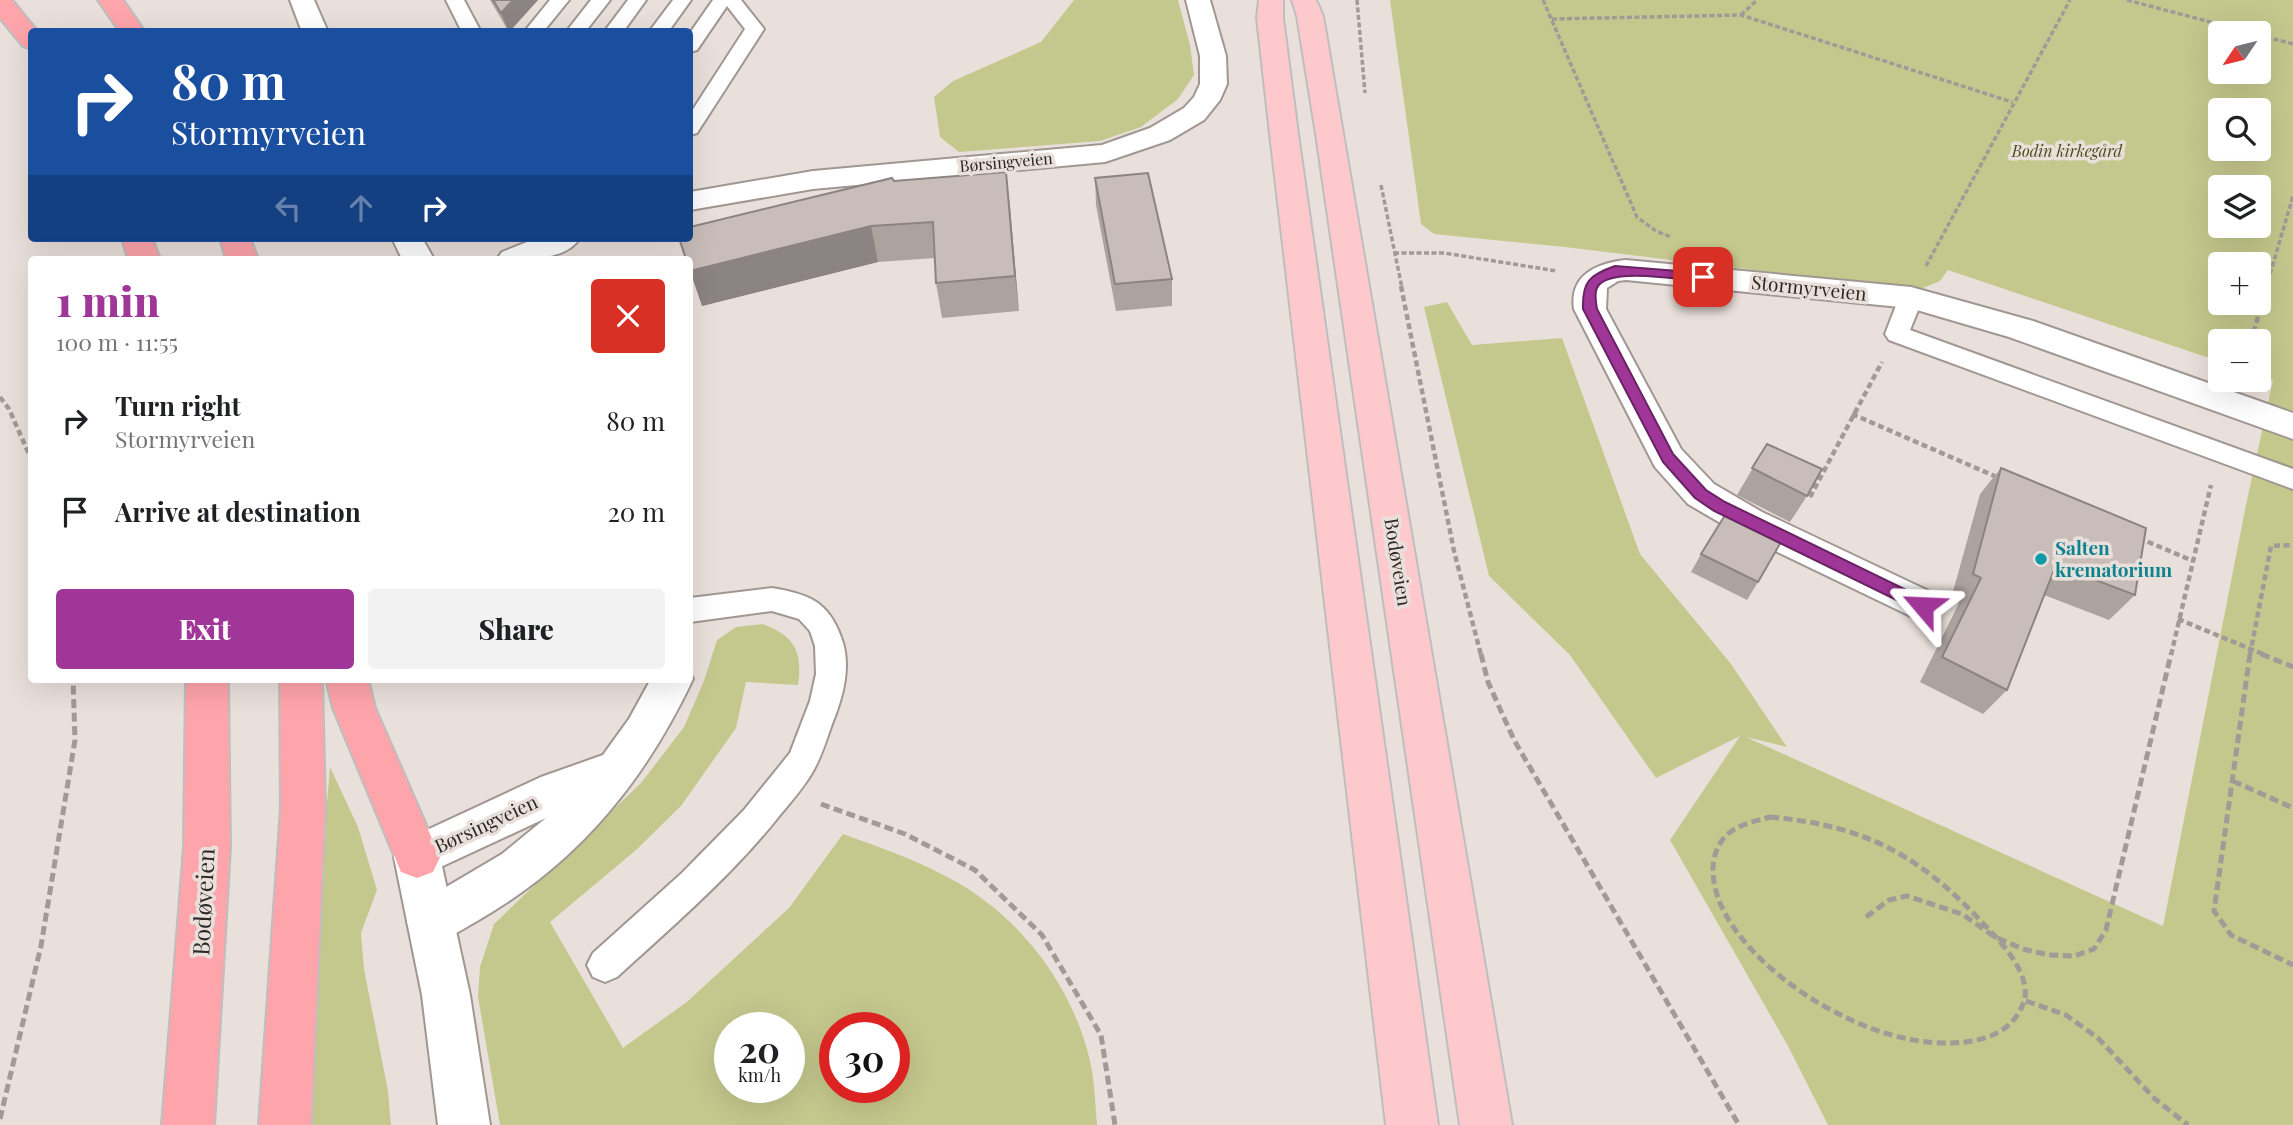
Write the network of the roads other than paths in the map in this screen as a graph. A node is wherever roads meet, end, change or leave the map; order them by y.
1 (110, 0) edge
2 (302, 0) edge
3 (455, 0) edge
4 (560, 0) edge
5 (601, 0) edge
6 (637, 0) edge
7 (682, 0) edge
8 (722, 0) edge
9 (731, 0) edge
10 (1198, 0) edge
11 (1271, 0) edge
12 (1304, 0) edge
13 (0, 2) edge
14 (130, 28) edge
15 (313, 28) edge
16 (470, 28) edge
17 (536, 28) edge
18 (578, 28) edge
19 (616, 28) edge
20 (661, 28) edge
21 (28, 36) edge
22 (693, 42) edge
23 (693, 124) edge
24 (693, 200) edge
25 (553, 242) edge
26 (520, 256) edge
27 (1911, 298) junction
28 (2293, 426) edge
29 (2293, 479) edge
30 (1923, 606) dead end
31 (693, 610) edge
32 (207, 683) edge
33 (301, 683) edge
34 (348, 683) edge
35 (670, 683) edge
36 (619, 769) junction
37 (416, 857) junction
38 (432, 922) junction
39 (605, 965) dead end
40 (188, 1125) edge
41 (285, 1125) edge
42 (464, 1125) edge
43 (1412, 1125) edge
44 (1486, 1125) edge

1 - 14 highway
2 - 15 street
3 - 16 lane
4 - 17 lane
5 - 18 lane
6 - 19 lane
7 - 20 lane
8 - 22 lane
9 - 23 lane
10 - 24 street, Børsingveien
11 - 43 main road
12 - 44 main road, Bodøveien
13 - 21 highway
25 - 26 street
27 - 28 street, Stormyrveien
27 - 29 lane
27 - 30 street, Stormyrveien
31 - 39 lane
32 - 40 highway, Bodøveien
33 - 41 highway
34 - 37 highway
35 - 36 street
36 - 37 street, Børsingveien
36 - 38 street
37 - 38 street, Børsingveien
38 - 42 street, Børsingveien

